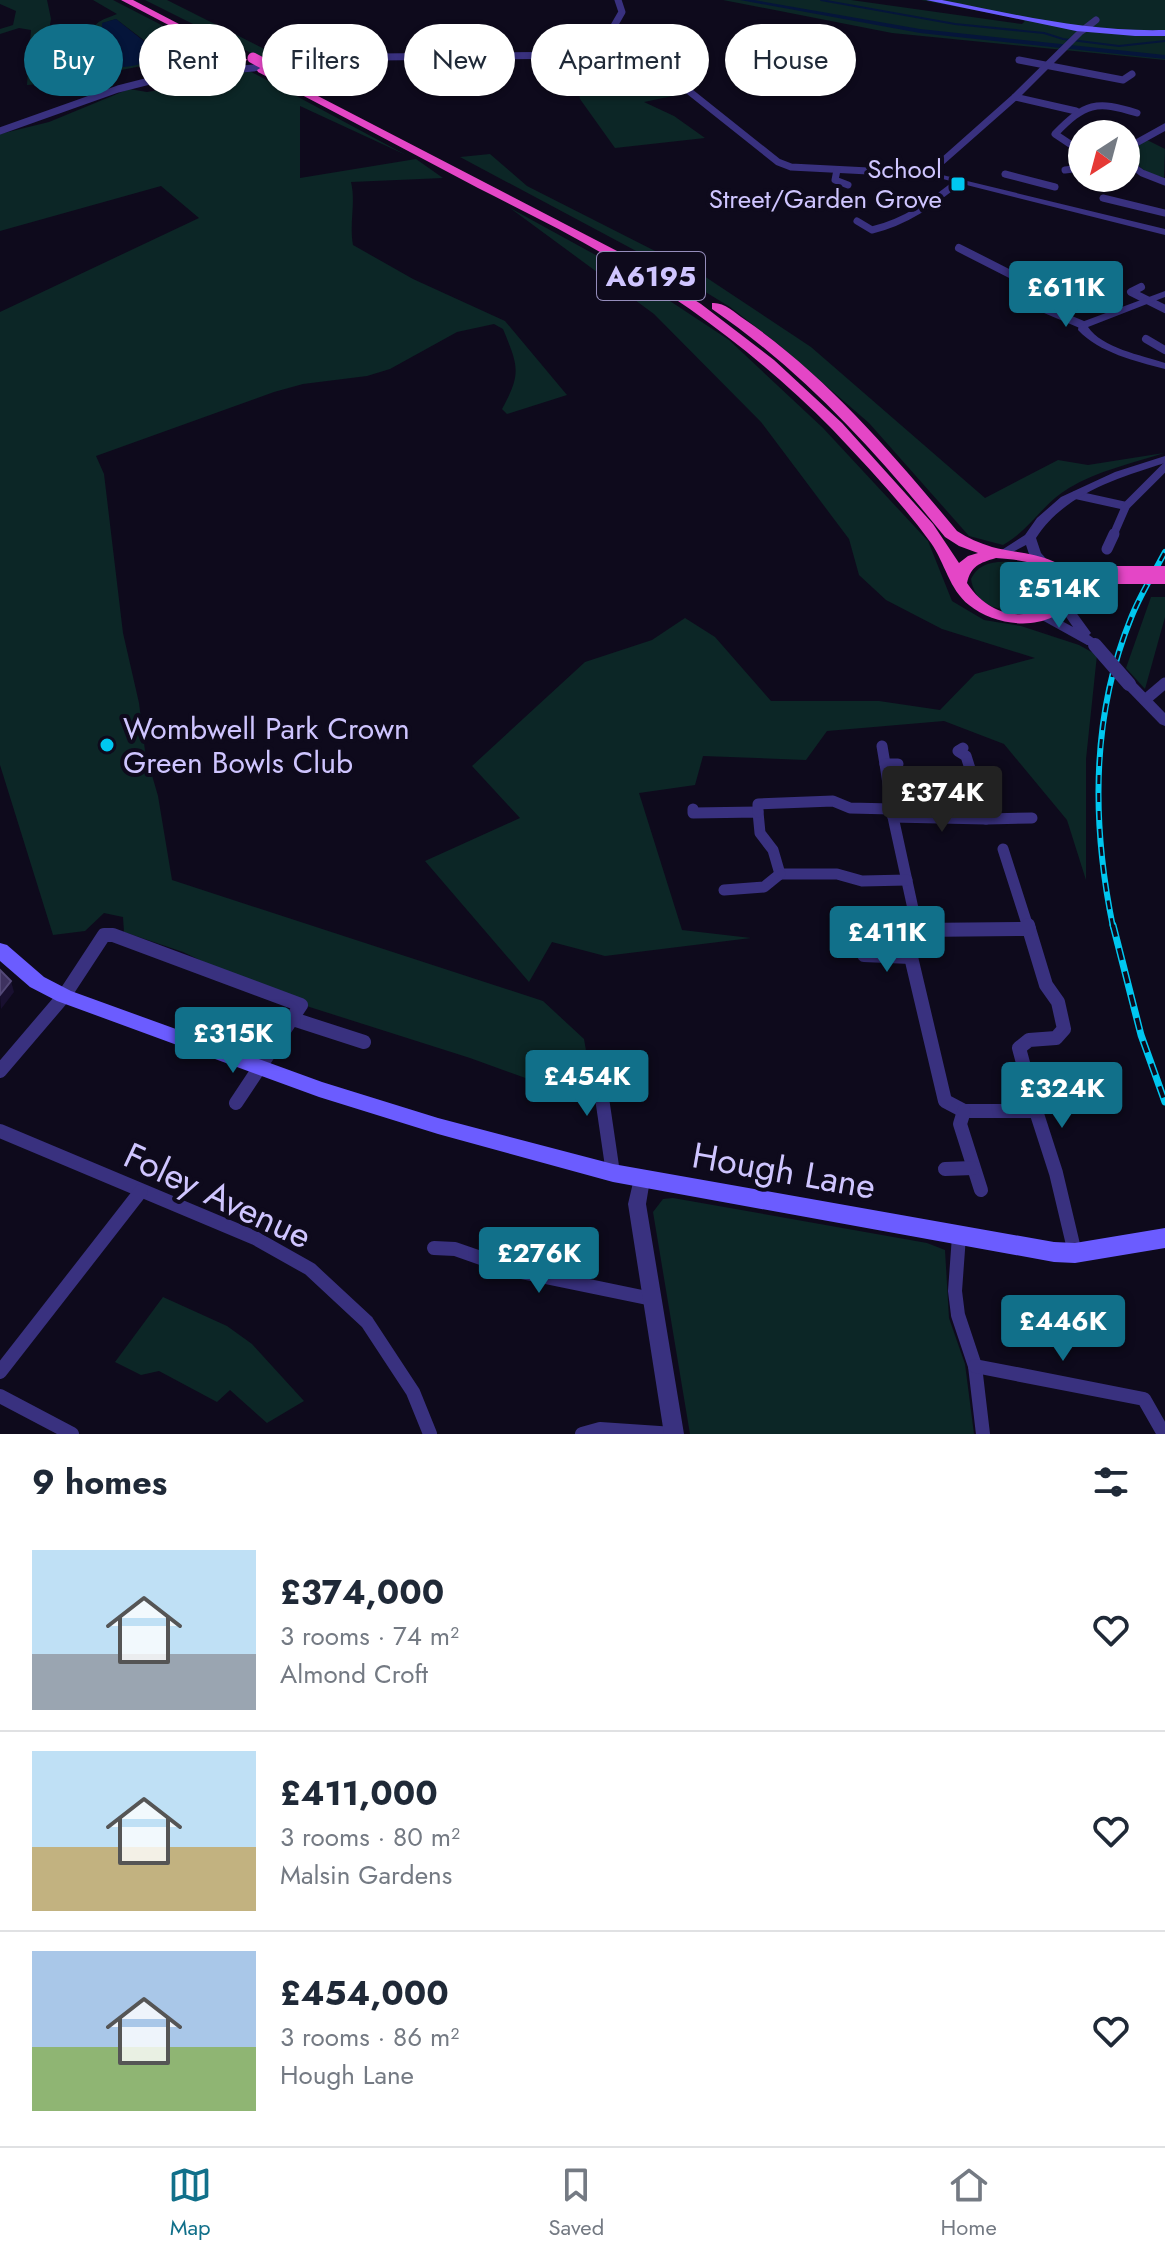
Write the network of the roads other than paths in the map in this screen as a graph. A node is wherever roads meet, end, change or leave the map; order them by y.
1 (618, 0) edge
2 (930, 0) edge
3 (132, 1) edge
4 (1096, 20) dead end
5 (615, 24) edge
6 (1080, 33) junction
7 (1165, 33) edge
8 (531, 55) edge
9 (388, 57) edge
10 (1019, 60) dead end
11 (262, 64) edge
12 (1048, 66) junction
13 (262, 68) edge
14 (1132, 74) dead end
15 (324, 96) edge
16 (327, 96) edge
17 (696, 96) edge
18 (1015, 97) junction
19 (1076, 111) junction
20 (1137, 113) dead end
21 (1165, 127) edge
22 (0, 131) edge
23 (1140, 141) edge
24 (1068, 143) edge
25 (837, 170) junction
26 (1065, 170) dead end
27 (1068, 170) edge
28 (1140, 172) edge
29 (927, 174) junction
30 (1005, 174) dead end
31 (1026, 180) junction
32 (959, 181) junction
33 (1165, 182) edge
34 (848, 185) dead end
35 (1055, 187) dead end
36 (1013, 193) junction
37 (1103, 198) dead end
38 (1132, 205) junction
39 (1165, 213) edge
40 (1118, 220) junction
41 (857, 221) dead end
42 (1165, 232) edge
43 (959, 248) dead end
44 (1141, 287) dead end
45 (1165, 294) edge
46 (1148, 300) junction
47 (1165, 309) edge
48 (1083, 325) junction
49 (1146, 339) dead end
50 (1165, 351) edge
51 (1160, 364) edge
52 (1165, 459) edge
53 (1165, 467) edge
54 (1076, 495) junction
55 (1126, 506) junction
56 (1030, 538) junction
57 (1107, 549) dead end
58 (999, 553) junction
59 (1045, 563) junction
60 (1165, 575) edge
61 (1097, 581) junction
62 (959, 583) junction
63 (1165, 586) edge
64 (1067, 596) junction
65 (1040, 615) junction
66 (1093, 644) junction
67 (1165, 683) edge
68 (1145, 700) junction
69 (1165, 721) edge
70 (882, 746) dead end
71 (963, 748) dead end
72 (693, 809) dead end
73 (758, 812) junction
74 (892, 813) junction
75 (1032, 818) dead end
76 (986, 819) junction
77 (1003, 849) dead end
78 (780, 874) junction
79 (907, 880) junction
80 (724, 890) dead end
81 (1029, 929) junction
82 (918, 930) junction
83 (0, 950) edge
84 (864, 955) dead end
85 (911, 957) junction
86 (64, 996) junction
87 (293, 1019) junction
88 (364, 1042) dead end
89 (260, 1069) junction
90 (0, 1071) edge
91 (547, 1073) dead end
92 (236, 1103) dead end
93 (964, 1111) junction
94 (1036, 1111) junction
95 (0, 1131) edge
96 (973, 1168) junction
97 (945, 1169) dead end
98 (613, 1173) junction
99 (641, 1180) junction
100 (981, 1190) dead end
101 (141, 1191) junction
102 (959, 1236) junction
103 (1165, 1238) edge
104 (434, 1248) dead end
105 (1075, 1253) junction
106 (652, 1299) junction
107 (975, 1366) junction
108 (0, 1372) edge
109 (0, 1396) edge
110 (72, 1434) edge
111 (430, 1434) edge
112 (582, 1434) edge
113 (674, 1434) edge
114 (983, 1434) edge
115 (1164, 1434) edge

1 - 5 street
2 - 6 main road
3 - 11 highway, A6195
4 - 6 street
6 - 7 main road
6 - 12 street
8 - 9 street
10 - 12 street
12 - 14 street
12 - 18 street
13 - 22 street
15 - 62 highway, A6195
16 - 58 highway, A6195
17 - 25 street
18 - 19 street
18 - 29 street
19 - 20 street
19 - 24 street
21 - 23 street
25 - 29 street
25 - 34 street
26 - 27 street
28 - 33 street
29 - 32 street
30 - 31 street
31 - 35 street
31 - 36 street
32 - 36 street
32 - 41 street
36 - 40 street
37 - 38 street
38 - 39 street
38 - 40 street
40 - 42 street
43 - 48 street
44 - 46 street
45 - 46 street
46 - 47 street
46 - 48 street
48 - 51 street
49 - 50 street
50 - 51 street
52 - 54 street
53 - 55 street
54 - 55 street
54 - 56 street
55 - 57 street
56 - 58 street
56 - 59 street
58 - 59 highway, A6195
58 - 62 highway
59 - 61 highway, A6195
59 - 64 highway
60 - 61 highway, A6195, bridge
61 - 63 highway, A6195
61 - 64 highway, A6195
62 - 65 highway, A6195
64 - 65 highway, A6195
64 - 66 street
65 - 66 street
66 - 68 street, bridge
67 - 68 street
68 - 69 street
70 - 74 street
71 - 76 street
72 - 73 street
73 - 74 street
73 - 78 street
74 - 76 street
74 - 79 street
75 - 76 street
77 - 81 street
78 - 79 street
78 - 80 street
79 - 82 street
81 - 82 street
81 - 94 street
82 - 85 street
83 - 86 main road, Hough Lane
84 - 85 street
85 - 93 street
86 - 87 street
86 - 89 main road, Hough Lane
86 - 90 street
87 - 88 street
87 - 89 street
89 - 92 street
89 - 98 main road, Hough Lane
91 - 98 street
93 - 94 street
93 - 96 street
94 - 105 street
95 - 101 street, Foley Avenue
96 - 97 street
96 - 100 street
98 - 99 main road, Hough Lane
99 - 102 main road, Hough Lane
99 - 106 street
101 - 108 street
101 - 111 street, Foley Avenue
102 - 105 main road, Hough Lane
102 - 107 street
103 - 105 main road, Hough Lane
104 - 106 street
106 - 113 street
107 - 114 street
107 - 115 street
109 - 110 street
112 - 113 street

